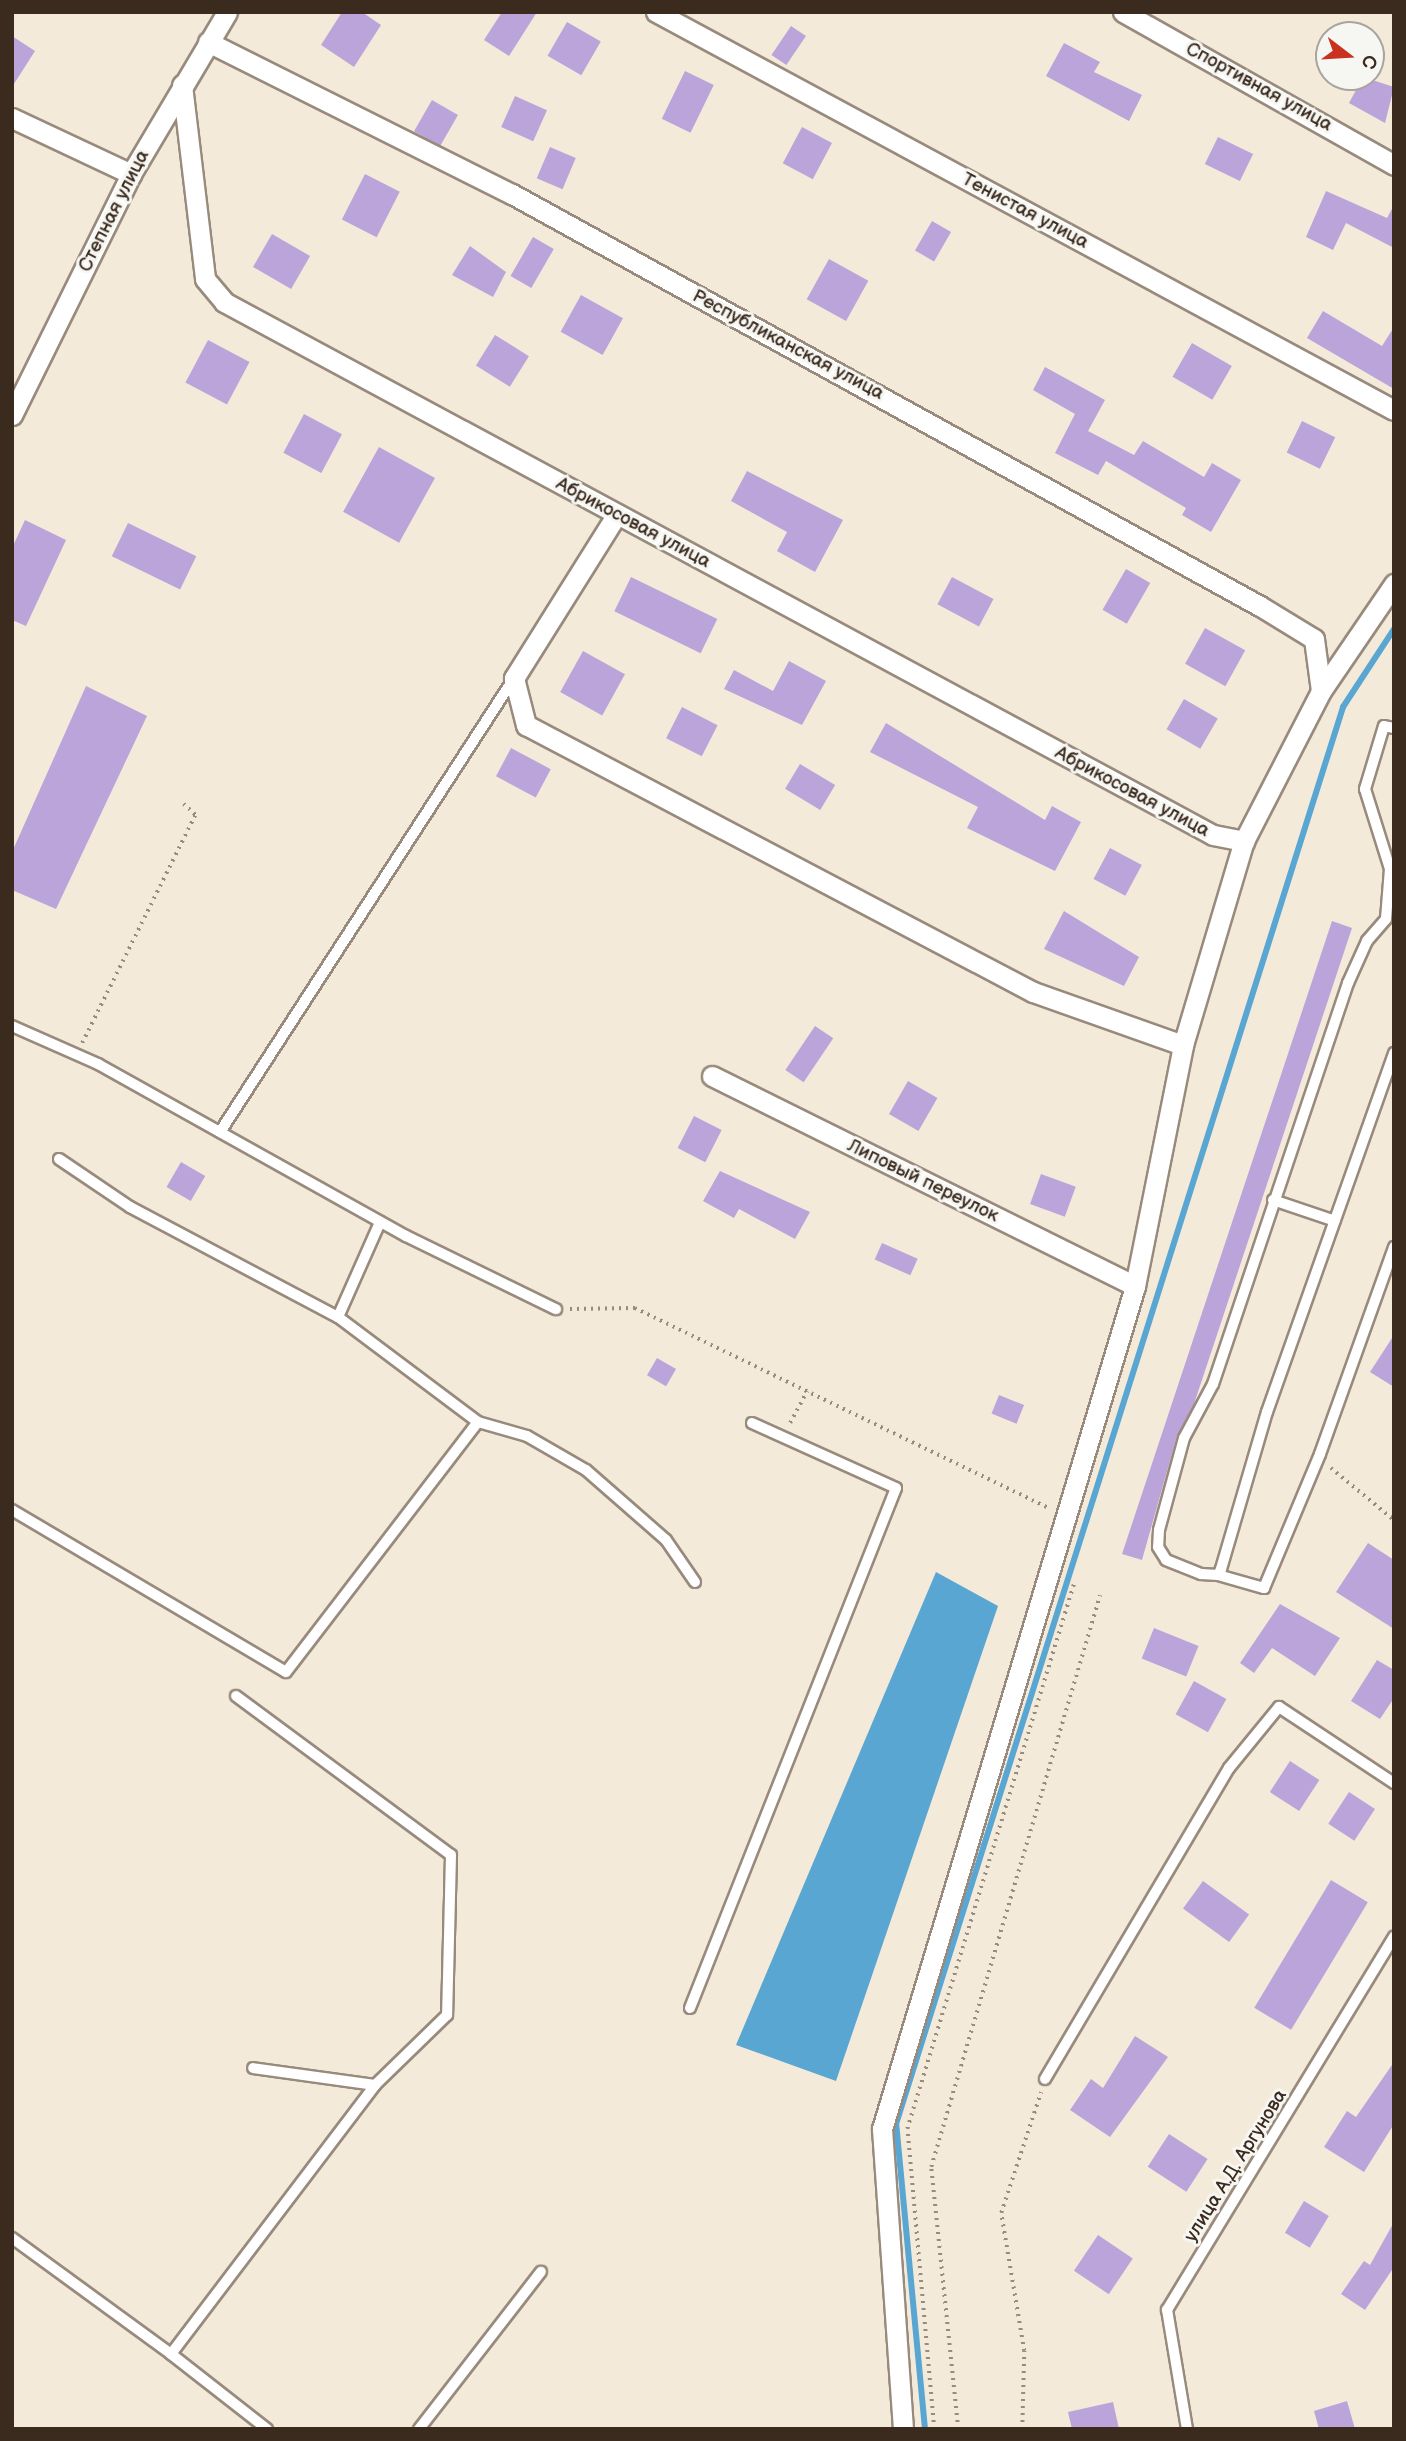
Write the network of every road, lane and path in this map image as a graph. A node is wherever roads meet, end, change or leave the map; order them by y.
1 (227, 12) edge
2 (656, 12) edge
3 (1123, 12) edge
4 (208, 41) junction
5 (182, 85) junction
6 (12, 118) edge
7 (1394, 165) edge
8 (131, 174) junction
9 (15, 404) edge
10 (1394, 410) edge
11 (617, 514) junction
12 (1394, 584) edge
13 (514, 678) junction
14 (1321, 691) junction
15 (1394, 728) edge
16 (183, 804) dead end
17 (1244, 841) junction
18 (1390, 922) edge
19 (12, 1026) edge
20 (1183, 1045) junction
21 (1394, 1053) edge
22 (77, 1055) junction
23 (712, 1076) dead end
24 (220, 1132) junction
25 (59, 1159) dead end
26 (1273, 1200) junction
27 (1335, 1221) junction
28 (380, 1222) junction
29 (1394, 1247) edge
30 (1135, 1286) junction
31 (556, 1309) joint
32 (338, 1317) junction
33 (807, 1391) junction
34 (478, 1422) junction
35 (752, 1423) dead end
36 (785, 1435) junction
37 (1320, 1454) junction
38 (12, 1510) edge
39 (1066, 1516) junction
40 (1394, 1520) edge
41 (1218, 1575) junction
42 (695, 1582) dead end
43 (1074, 1583) dead end
44 (1100, 1595) dead end
45 (236, 1696) dead end
46 (1394, 1783) edge
47 (1394, 1936) edge
48 (690, 2008) dead end
49 (253, 2068) dead end
50 (1045, 2079) joint
51 (375, 2085) junction
52 (12, 2238) edge
53 (541, 2272) dead end
54 (172, 2354) junction
55 (267, 2429) edge
56 (419, 2429) edge
57 (903, 2429) edge
58 (934, 2429) edge
59 (958, 2429) edge
60 (1022, 2429) edge
61 (1187, 2429) edge

1 - 4 street, Степная улица
2 - 10 street, Тенистая улица
3 - 7 street, Спортивная улица
4 - 5 street, Степная улица
4 - 14 street, Республиканская улица
5 - 8 street, Степная улица
5 - 11 street, Абрикосовая улица
6 - 8 street
8 - 9 street, Степная улица
11 - 13 street
11 - 17 street, Абрикосовая улица
12 - 14 street
13 - 20 street
13 - 24 lane
14 - 17 street
15 - 18 lane
16 - 22 path
17 - 20 street
18 - 26 lane
19 - 22 lane
20 - 30 street
21 - 27 lane
22 - 24 lane
23 - 30 street, Липовый переулок
24 - 28 lane
25 - 32 lane
26 - 27 lane
26 - 41 lane
27 - 41 lane
28 - 31 lane
28 - 32 lane
29 - 37 lane
30 - 39 street
31 - 33 path
32 - 34 lane
33 - 36 path
33 - 39 path
34 - 38 lane
34 - 42 lane
35 - 36 lane
36 - 48 lane
37 - 40 path
37 - 41 lane
39 - 57 street
43 - 58 path
44 - 59 path
45 - 51 lane
46 - 50 lane
47 - 61 lane, улица А.Д. Аргунова
49 - 51 lane
50 - 60 path
51 - 54 lane
52 - 54 lane
53 - 56 lane
54 - 55 lane

